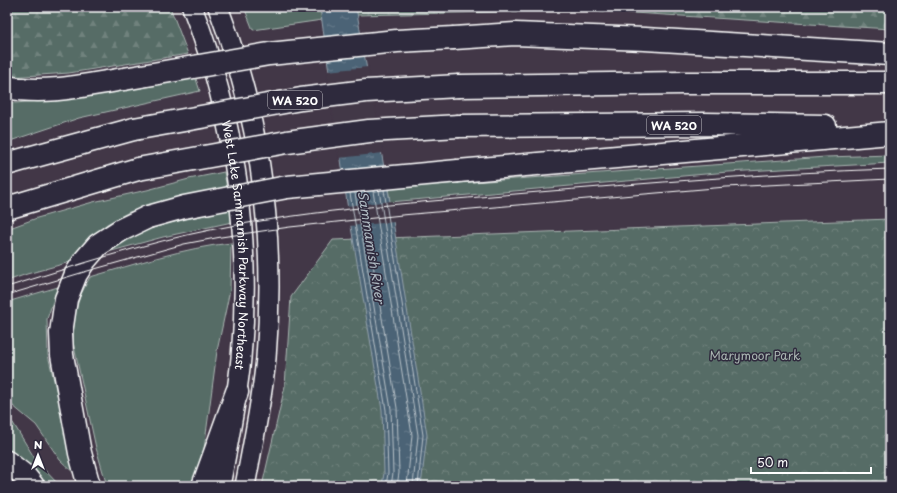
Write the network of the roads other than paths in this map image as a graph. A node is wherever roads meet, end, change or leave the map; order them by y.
1 (192, 7) edge
2 (218, 7) edge
3 (890, 54) edge
4 (890, 83) edge
5 (7, 87) edge
6 (890, 128) edge
7 (890, 133) edge
8 (7, 164) edge
9 (7, 208) edge
10 (236, 392) junction
11 (80, 453) junction
12 (7, 462) edge
13 (33, 486) edge
14 (89, 486) edge
15 (96, 486) edge
16 (202, 486) edge
17 (220, 486) edge
18 (245, 486) edge

1 - 10 main road, West Lake Sammamish Parkway Northeast
2 - 18 main road
3 - 5 highway, bridge
4 - 8 highway, WA 520, bridge
6 - 9 highway, WA 520, bridge
7 - 11 highway, bridge
10 - 16 highway
10 - 17 main road, West Lake Sammamish Parkway Northeast
11 - 14 highway
11 - 15 highway
12 - 13 highway

